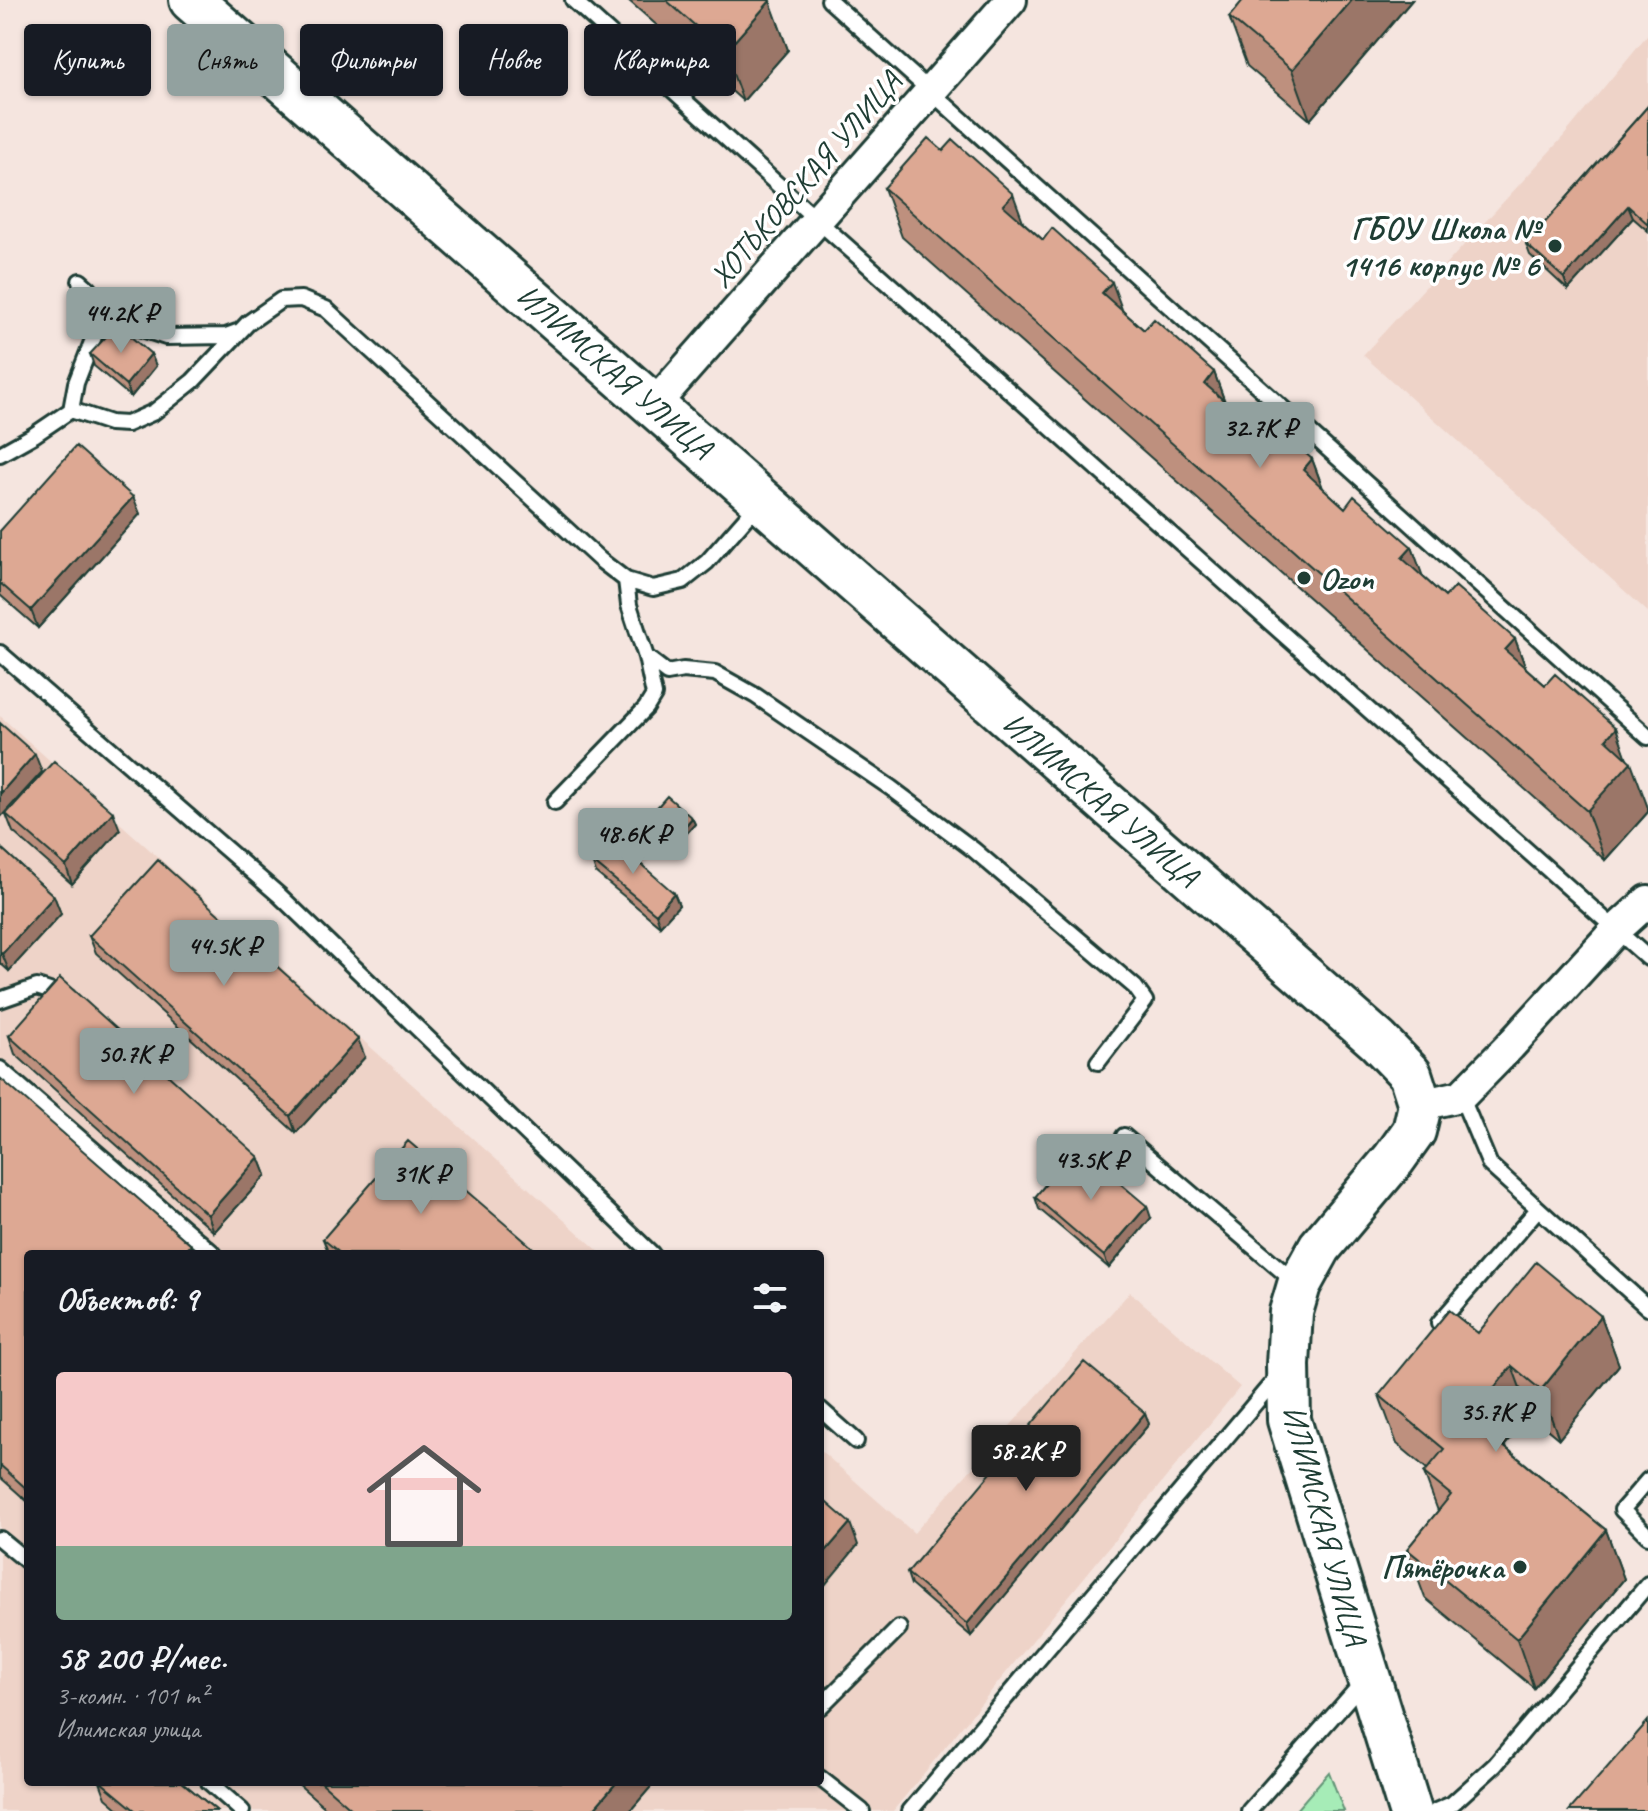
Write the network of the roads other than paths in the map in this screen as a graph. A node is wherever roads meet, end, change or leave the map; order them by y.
1 (191, 0) edge
2 (573, 0) edge
3 (829, 0) edge
4 (1011, 0) edge
5 (931, 91) junction
6 (817, 220) junction
7 (80, 281) dead end
8 (99, 311) junction
9 (239, 332) junction
10 (654, 405) junction
11 (71, 410) junction
12 (0, 454) edge
13 (761, 500) junction
14 (626, 580) junction
15 (0, 653) edge
16 (646, 657) junction
17 (1648, 737) edge
18 (555, 802) dead end
19 (1648, 901) edge
20 (1616, 930) junction
21 (1648, 958) edge
22 (0, 1000) edge
23 (77, 1005) edge
24 (1098, 1062) dead end
25 (0, 1069) edge
26 (1461, 1096) junction
27 (1420, 1105) junction
28 (1124, 1136) dead end
29 (1538, 1209) junction
30 (209, 1250) edge
31 (648, 1250) edge
32 (1299, 1285) junction
33 (1648, 1308) edge
34 (1439, 1323) edge
35 (1288, 1365) junction
36 (824, 1413) edge
37 (856, 1441) dead end
38 (1648, 1480) edge
39 (1648, 1536) edge
40 (0, 1539) edge
41 (24, 1559) edge
42 (1648, 1584) edge
43 (899, 1628) dead end
44 (1368, 1677) junction
45 (824, 1703) edge
46 (824, 1781) edge
47 (214, 1786) edge
48 (1453, 1808) edge
49 (242, 1811) edge
50 (862, 1811) edge
51 (910, 1811) edge
52 (1249, 1811) edge
53 (1410, 1811) edge
54 (1436, 1811) edge

1 - 10 street, ИЛИМСКАЯ УЛИЦА
2 - 6 lane
3 - 5 lane
4 - 5 street, ХОТЬКОВСКАЯ УЛИЦА
5 - 6 street, ХОТЬКОВСКАЯ УЛИЦА
5 - 17 lane
6 - 10 street, ХОТЬКОВСКАЯ УЛИЦА
6 - 20 lane
7 - 8 lane
8 - 9 lane
8 - 11 lane
9 - 11 lane
9 - 14 lane
10 - 13 street, ИЛИМСКАЯ УЛИЦА
11 - 12 lane
13 - 14 lane
13 - 27 street, ИЛИМСКАЯ УЛИЦА
14 - 16 lane
15 - 31 lane
16 - 18 lane
16 - 24 lane
19 - 20 street
20 - 21 lane
20 - 26 street
22 - 23 lane
25 - 30 lane
26 - 27 street
26 - 29 lane
27 - 32 street, ИЛИМСКАЯ УЛИЦА
28 - 32 lane
29 - 33 lane
29 - 34 lane
32 - 35 street, ИЛИМСКАЯ УЛИЦА
35 - 44 street, ИЛИМСКАЯ УЛИЦА
35 - 51 lane
36 - 37 lane
38 - 39 lane
40 - 41 lane
42 - 48 lane
43 - 45 lane
44 - 52 lane
44 - 53 street, ИЛИМСКАЯ УЛИЦА
46 - 50 lane
47 - 49 lane
48 - 54 lane

